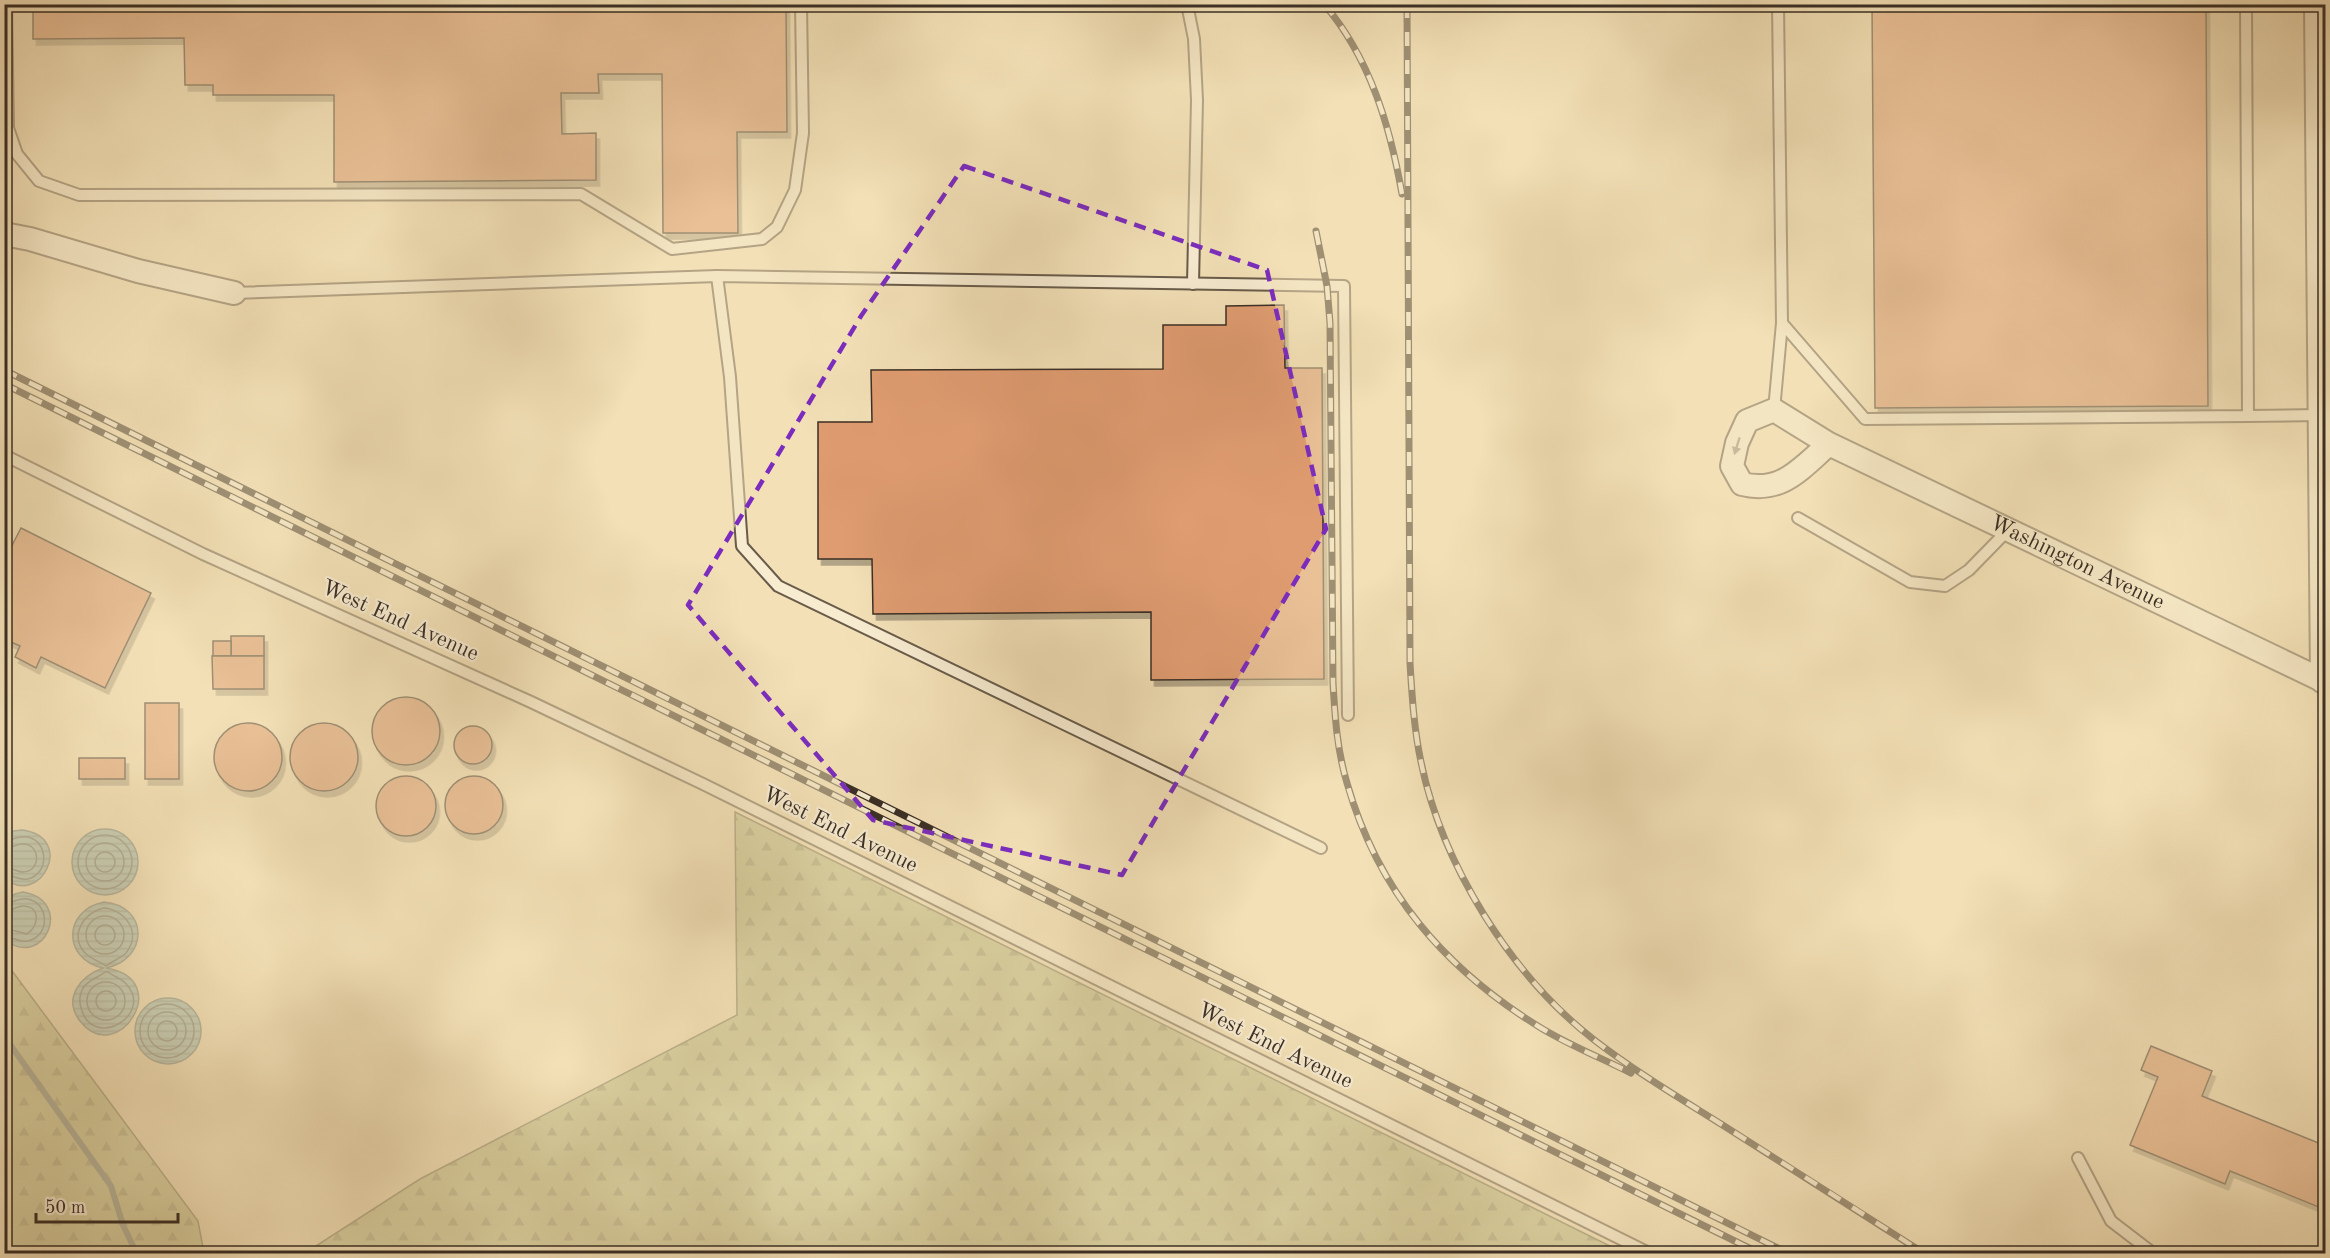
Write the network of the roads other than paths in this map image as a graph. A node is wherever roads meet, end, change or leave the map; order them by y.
1 (6, 4) edge
2 (801, 4) edge
3 (1187, 4) edge
4 (1778, 4) edge
5 (2246, 4) edge
6 (2316, 4) edge
7 (4, 234) edge
8 (717, 276) junction
9 (1193, 284) junction
10 (234, 293) joint
11 (1782, 323) junction
12 (1774, 410) junction
13 (2320, 415) junction
14 (2248, 416) junction
15 (1830, 444) junction
16 (4, 455) edge
17 (1798, 518) dead end
18 (2008, 530) junction
19 (2324, 681) edge
20 (1348, 716) dead end
21 (1321, 849) dead end
22 (2078, 1158) dead end
23 (1651, 1254) edge
24 (2154, 1254) edge

1 - 2 lane
3 - 9 lane
4 - 11 lane
5 - 14 lane
6 - 13 street
7 - 10 street
8 - 9 lane
8 - 10 lane
8 - 21 lane
9 - 20 lane
11 - 12 lane
11 - 14 lane
12 - 15 street, Washington Avenue
12 -> 15 street
13 - 14 lane
13 - 19 street
15 - 18 street, Washington Avenue
16 - 23 lane, West End Avenue
17 - 18 lane
18 - 19 street, Washington Avenue
22 - 24 lane

